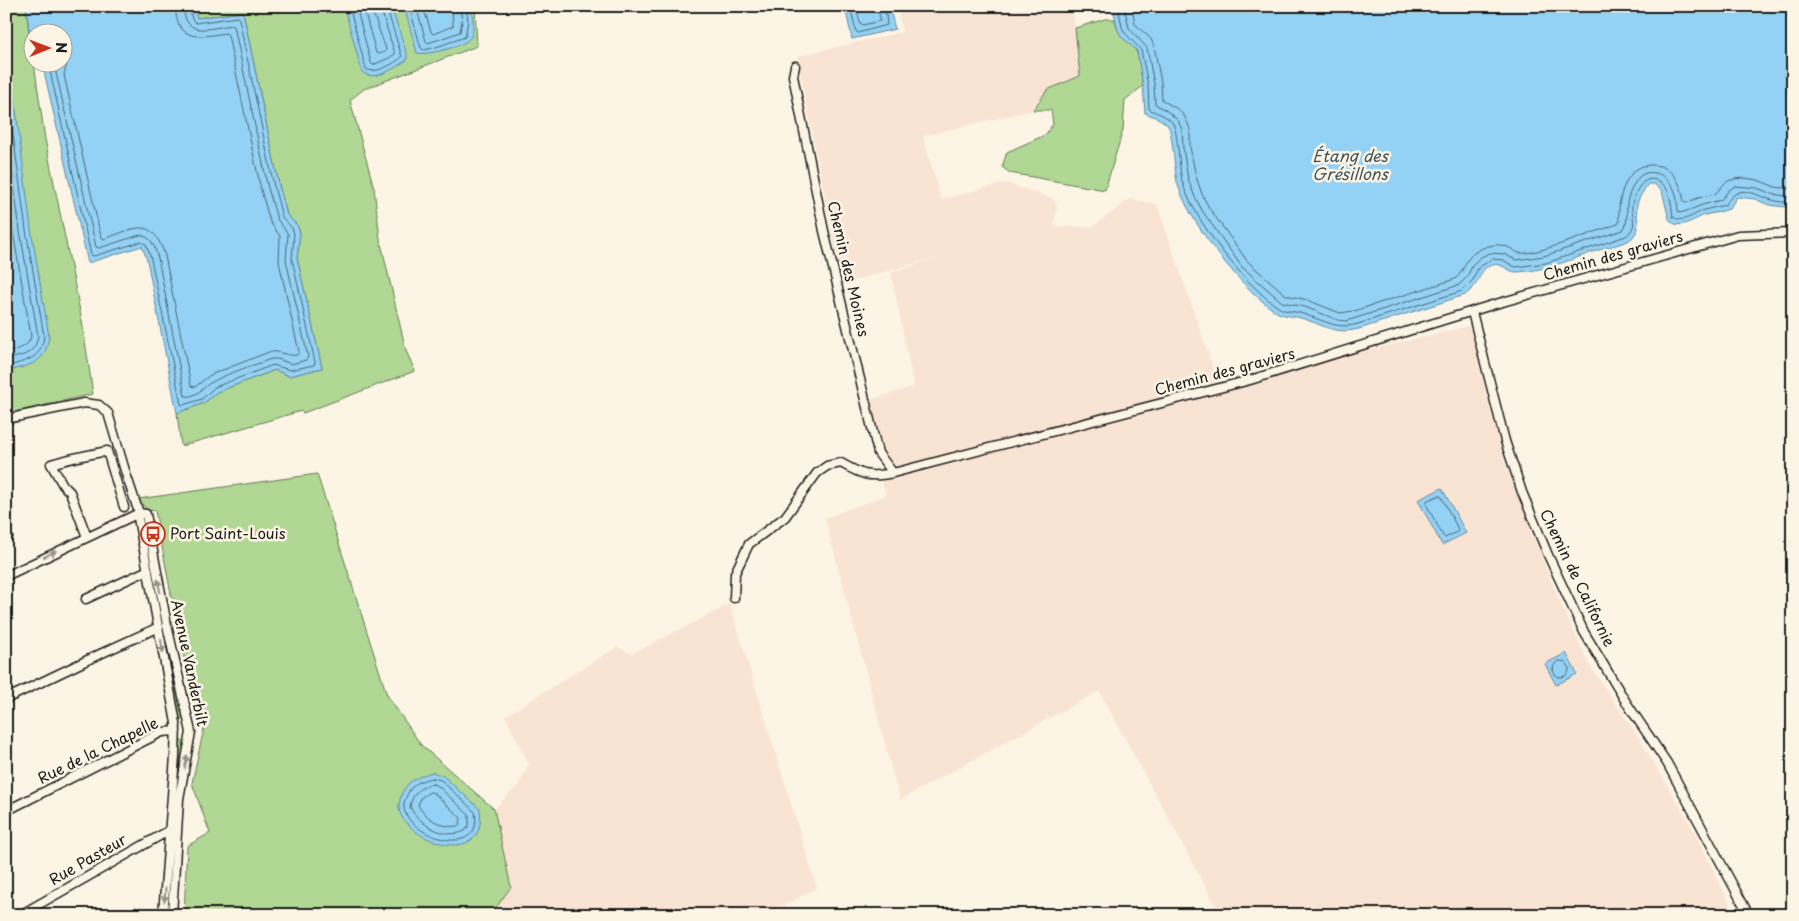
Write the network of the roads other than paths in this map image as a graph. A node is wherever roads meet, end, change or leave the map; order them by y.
1 (795, 66) dead end
2 (1793, 233) edge
3 (1472, 312) junction
4 (6, 419) edge
5 (893, 473) junction
6 (126, 474) junction
7 (115, 477) junction
8 (124, 506) dead end
9 (139, 513) junction
10 (87, 537) junction
11 (148, 570) junction
12 (6, 576) edge
13 (734, 598) dead end
14 (86, 599) dead end
15 (159, 627) junction
16 (6, 699) edge
17 (176, 731) junction
18 (6, 811) edge
19 (170, 830) junction
20 (20, 915) edge
21 (163, 915) edge
22 (172, 915) edge
23 (1749, 915) edge

1 - 5 street, Chemin des Moines
2 - 3 street, Chemin des graviers
3 - 5 street, Chemin des graviers
3 - 23 street, Chemin de Californie
4 - 6 street, Avenue Vanderbilt
5 - 13 street, Chemin des graviers
6 - 7 street
6 - 9 street, Avenue Vanderbilt
7 - 8 street
7 - 10 street
9 - 10 street
9 - 11 street, Avenue Vanderbilt
22 -> 9 street, Avenue Vanderbilt
12 -> 10 street
11 - 14 street
11 - 15 street, Avenue Vanderbilt
15 - 16 street
15 -> 17 street, Avenue Vanderbilt
17 - 18 street, Rue de la Chapelle
17 - 19 street, Avenue Vanderbilt
19 - 20 street, Rue Pasteur
19 -> 21 street, Avenue Vanderbilt

